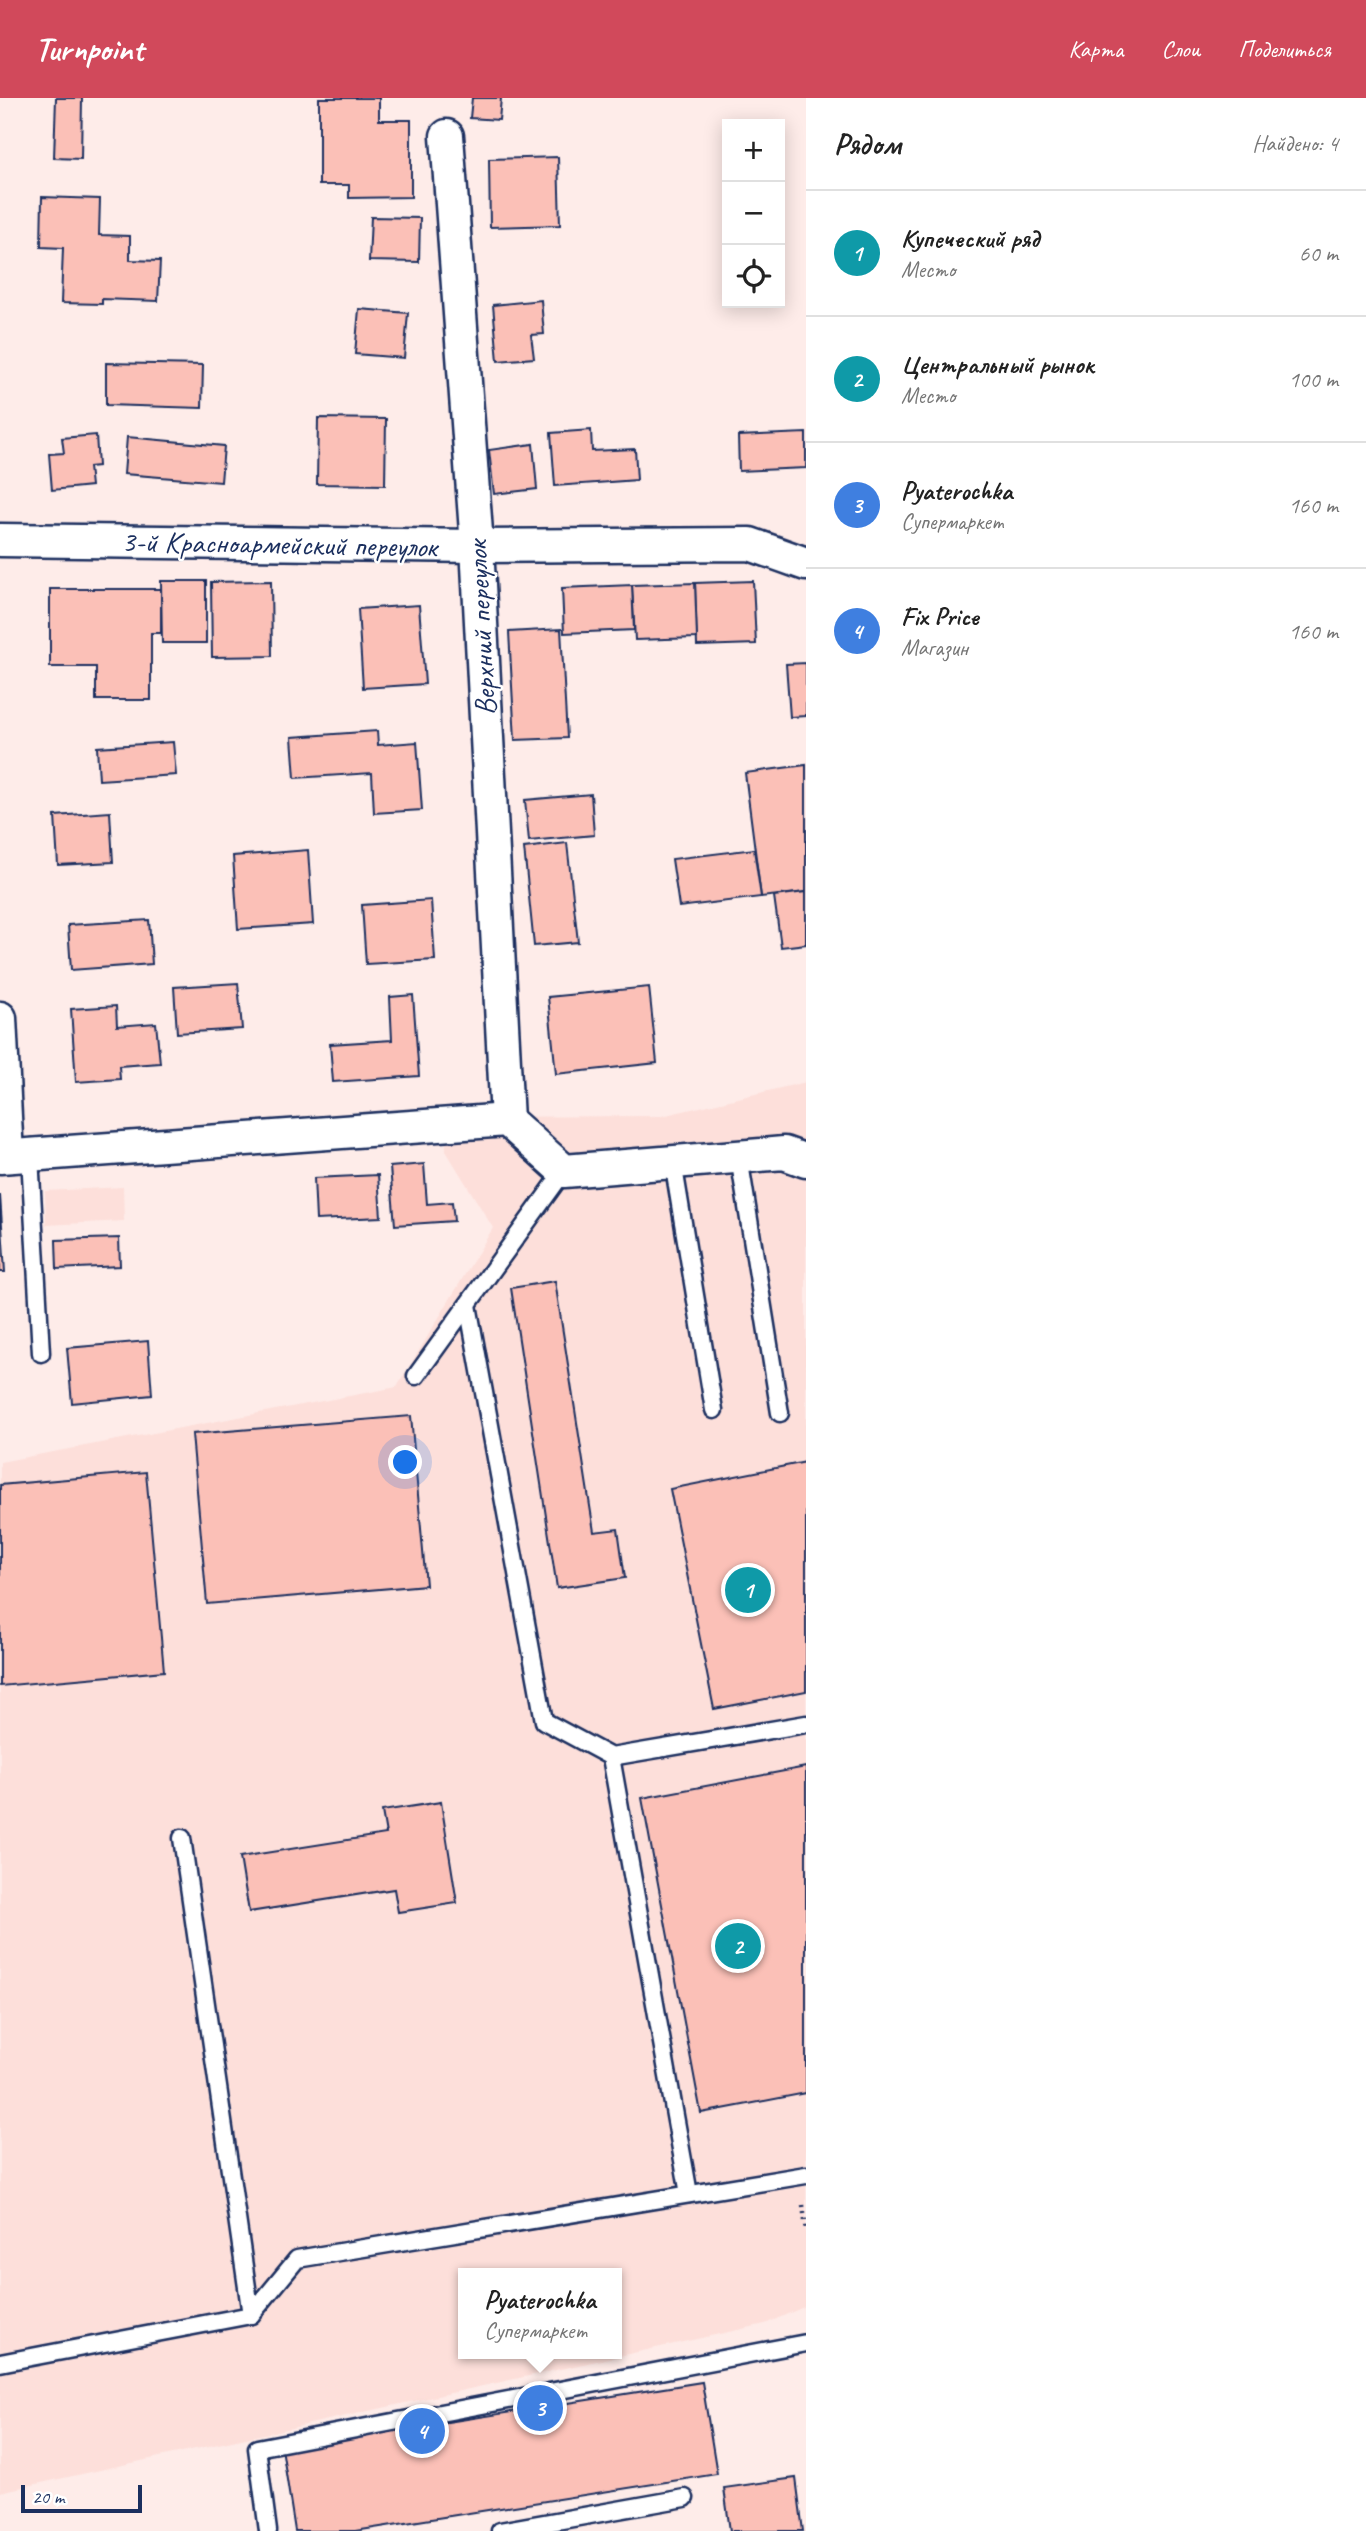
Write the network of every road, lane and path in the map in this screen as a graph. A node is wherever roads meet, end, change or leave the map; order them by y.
1 (447, 136) dead end
2 (0, 540) edge
3 (477, 546) junction
4 (806, 564) edge
5 (0, 1018) edge
6 (507, 1120) junction
7 (12, 1156) edge
8 (739, 1157) junction
9 (806, 1161) edge
10 (673, 1162) junction
11 (564, 1171) junction
12 (468, 1305) junction
13 (41, 1353) dead end
14 (416, 1376) dead end
15 (714, 1410) dead end
16 (780, 1413) dead end
17 (806, 1724) edge
18 (611, 1757) junction
19 (182, 1838) dead end
20 (806, 2175) edge
21 (689, 2194) junction
22 (251, 2315) junction
23 (806, 2343) edge
24 (0, 2363) edge
25 (685, 2498) dead end
26 (268, 2531) edge
27 (500, 2531) edge

1 - 3 street, Верхний переулок
2 - 3 street, 3-й Красноармейский переулок
3 - 4 street, 3-й Красноармейский переулок
3 - 6 street, Верхний переулок
5 - 7 street
6 - 7 street
6 - 11 street
7 - 13 lane
8 - 9 street
8 - 10 street
8 - 16 lane
10 - 11 street
10 - 15 lane
11 - 12 lane
12 - 14 lane
12 - 18 lane
17 - 18 lane
18 - 21 lane
19 - 22 lane
20 - 21 lane
21 - 22 lane
22 - 24 lane
23 - 26 lane
25 - 27 lane

